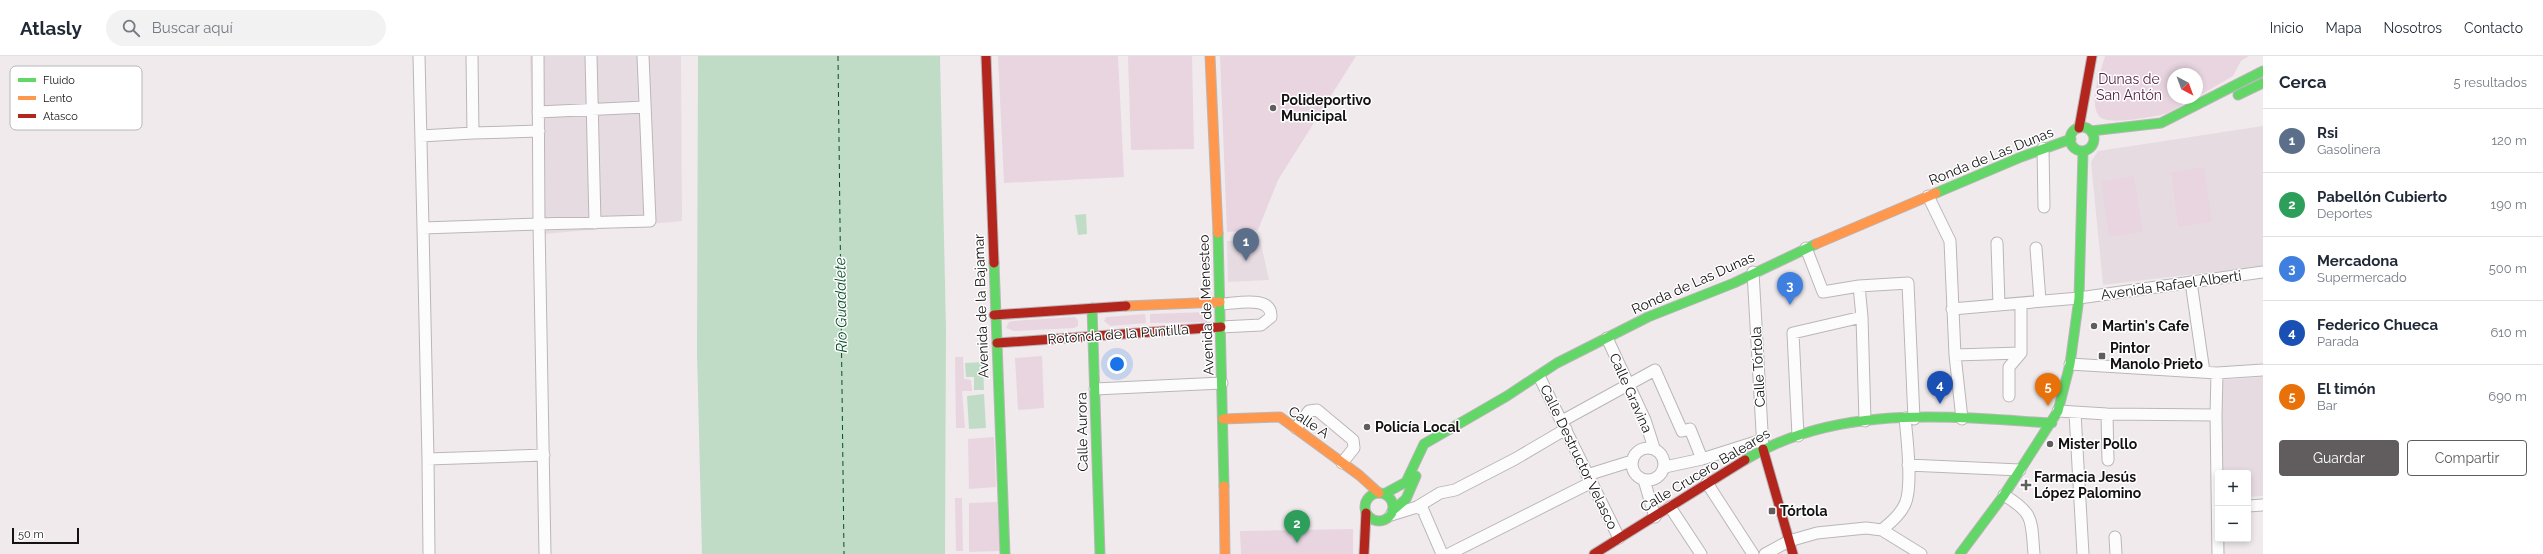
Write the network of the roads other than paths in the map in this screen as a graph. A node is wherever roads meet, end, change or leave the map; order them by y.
1 (419, 56) edge
2 (472, 56) edge
3 (538, 56) edge
4 (591, 56) edge
5 (643, 56) edge
6 (986, 56) edge
7 (1210, 56) edge
8 (2092, 56) edge
9 (2263, 71) edge
10 (2263, 83) edge
11 (645, 107) junction
12 (592, 109) junction
13 (538, 112) junction
14 (2079, 128) junction
15 (539, 131) junction
16 (472, 133) junction
17 (2092, 135) junction
18 (421, 136) junction
19 (2071, 139) junction
20 (2043, 148) junction
21 (2083, 151) junction
22 (1928, 196) junction
23 (2044, 207) dead end
24 (594, 223) junction
25 (539, 224) junction
26 (423, 228) junction
27 (1997, 243) dead end
28 (1806, 248) junction
29 (2036, 248) dead end
30 (1753, 272) junction
31 (2263, 272) edge
32 (2191, 282) junction
33 (1859, 286) junction
34 (2079, 298) junction
35 (2040, 301) junction
36 (1220, 303) junction
37 (2021, 304) junction
38 (2000, 305) junction
39 (1092, 308) junction
40 (1952, 309) junction
41 (994, 315) junction
42 (1862, 317) junction
43 (1221, 327) junction
44 (1093, 335) junction
45 (1607, 338) junction
46 (997, 343) junction
47 (2021, 353) junction
48 (1955, 355) junction
49 (2070, 364) junction
50 (2263, 370) edge
51 (2204, 372) junction
52 (2217, 373) junction
53 (1539, 376) junction
54 (1222, 383) junction
55 (1628, 384) junction
56 (1095, 389) junction
57 (2009, 396) dead end
58 (2058, 411) junction
59 (2075, 413) junction
60 (2107, 414) junction
61 (2216, 415) junction
62 (1910, 418) junction
63 (1223, 419) junction
64 (1962, 419) junction
65 (1865, 421) junction
66 (2052, 423) junction
67 (1564, 425) junction
68 (1296, 428) junction
69 (1798, 436) junction
70 (1424, 444) junction
71 (1762, 445) junction
72 (1654, 448) junction
73 (544, 455) junction
74 (428, 459) junction
75 (1702, 459) junction
76 (1632, 460) junction
77 (2108, 460) dead end
78 (1908, 465) junction
79 (1346, 466) junction
80 (1665, 467) junction
81 (2020, 470) junction
82 (2217, 470) edge
83 (1589, 479) junction
84 (1644, 480) junction
85 (1707, 483) junction
86 (1382, 494) junction
87 (2004, 495) junction
88 (1366, 502) junction
89 (2263, 505) edge
90 (2251, 506) edge
91 (1417, 507) junction
92 (1670, 507) junction
93 (1366, 514) junction
94 (1391, 514) junction
95 (1655, 517) junction
96 (1377, 521) junction
97 (1882, 530) junction
98 (2115, 537) dead end
99 (1619, 538) junction
100 (1789, 541) junction
101 (2218, 542) edge
102 (1365, 543) junction
103 (429, 554) edge
104 (545, 554) edge
105 (1005, 554) edge
106 (1100, 554) edge
107 (1225, 554) edge
108 (1364, 554) edge
109 (1442, 554) edge
110 (1449, 554) edge
111 (1594, 554) edge
112 (1701, 554) edge
113 (1753, 554) edge
114 (1765, 554) edge
115 (1794, 554) edge
116 (1921, 554) edge
117 (1960, 554) edge
118 (2034, 554) edge
119 (2083, 554) edge
120 (2116, 554) edge
121 (2218, 554) edge

1 - 18 street
2 - 16 street
3 - 13 street
4 - 12 street
5 - 11 street
6 - 41 street, Avenida de la Bajamar
7 - 36 street, Avenida de Menesteo
8 - 14 street
9 - 17 street
10 - 17 street
11 - 12 street
11 - 24 street
12 - 13 street
12 - 24 street
13 - 15 street
14 - 17 street
14 - 19 street
15 - 16 street
15 - 25 street
16 - 18 street
17 - 21 street
18 - 26 street
19 - 20 street, Ronda de Las Dunas
19 - 21 street
20 - 22 street, Ronda de Las Dunas
20 - 23 street
21 - 34 street
22 - 28 street, Ronda de Las Dunas
22 - 40 street
24 - 25 street
25 - 26 street
25 - 73 street
26 - 74 street
27 - 38 street
28 - 30 street, Ronda de Las Dunas
28 - 33 street
29 - 35 street
30 - 45 street, Ronda de Las Dunas
30 - 71 street, Calle Tórtola
31 - 32 street, Avenida Rafael Alberti
32 - 34 street, Avenida Rafael Alberti
32 - 51 street
33 - 42 street
33 - 62 street
34 - 35 street, Avenida Rafael Alberti
34 - 49 street
35 - 37 street, Avenida Rafael Alberti
36 - 39 street
36 - 43 street, Avenida de Menesteo
36 - 43 street, Rotonda de la Puntilla
37 - 38 street, Avenida Rafael Alberti
37 - 47 street
38 - 40 street, Avenida Rafael Alberti
39 - 41 street
39 - 44 street, Calle Aurora
40 - 48 street
41 - 46 street, Avenida de la Bajamar
42 - 65 street
42 - 69 street
43 - 44 street, Rotonda de la Puntilla
43 - 54 street, Avenida de Menesteo
44 - 46 street, Rotonda de la Puntilla
44 - 56 street, Calle Aurora
45 - 53 street, Ronda de Las Dunas
45 - 55 street, Calle Gravina
46 - 105 street, Avenida de la Bajamar
47 - 48 street
47 - 57 street
48 - 64 street
49 - 51 street
49 - 58 street
50 - 52 street
51 - 52 street
52 - 61 street
53 - 67 street, Calle Destructor Velasco
53 - 70 street, Ronda de Las Dunas
54 - 56 street
54 - 63 street, Avenida de Menesteo
55 - 67 street
55 - 72 street, Calle Gravina
55 - 75 street
56 - 106 street, Calle Aurora
58 - 59 street
58 - 66 street
59 - 60 street
59 - 119 street
60 - 61 street
60 - 77 street
61 - 82 street
62 - 64 street, Calle Crucero Baleares
62 - 65 street, Calle Crucero Baleares
62 - 78 street
63 - 68 street, Calle A
63 - 107 street, Avenida de Menesteo
64 - 66 street, Calle Crucero Baleares
65 - 69 street, Calle Crucero Baleares
66 - 81 street
67 - 83 street, Calle Destructor Velasco
67 - 91 street
68 - 79 street, Calle A
68 - 79 street
69 - 71 street, Calle Crucero Baleares
70 - 86 street
70 - 94 street
71 - 75 street
71 - 85 street, Calle Crucero Baleares
71 - 100 street, Calle Tórtola
72 - 76 street
72 - 80 street
73 - 74 street
73 - 104 street
74 - 103 street
75 - 80 street
76 - 83 street
76 - 84 street
78 - 81 street
78 - 97 street
79 - 86 street, Calle A
79 - 88 street, Calle A
80 - 84 street
81 - 87 street
83 - 99 street, Calle Destructor Velasco
83 - 110 street
84 - 95 street
85 - 92 street, Calle Crucero Baleares
85 - 113 street
86 - 88 street
86 - 94 street
87 - 117 street
87 - 118 street
88 - 93 street
89 - 90 street
91 - 94 street
91 - 109 street
92 - 95 street, Calle Crucero Baleares
92 - 112 street
93 - 96 street
93 - 102 street
94 - 96 street
95 - 99 street, Calle Crucero Baleares
96 - 102 street
97 - 100 street
97 - 116 street
98 - 120 street
99 - 111 street, Calle Crucero Baleares
100 - 114 street
100 - 115 street, Calle Tórtola
101 - 121 street
102 - 108 street

